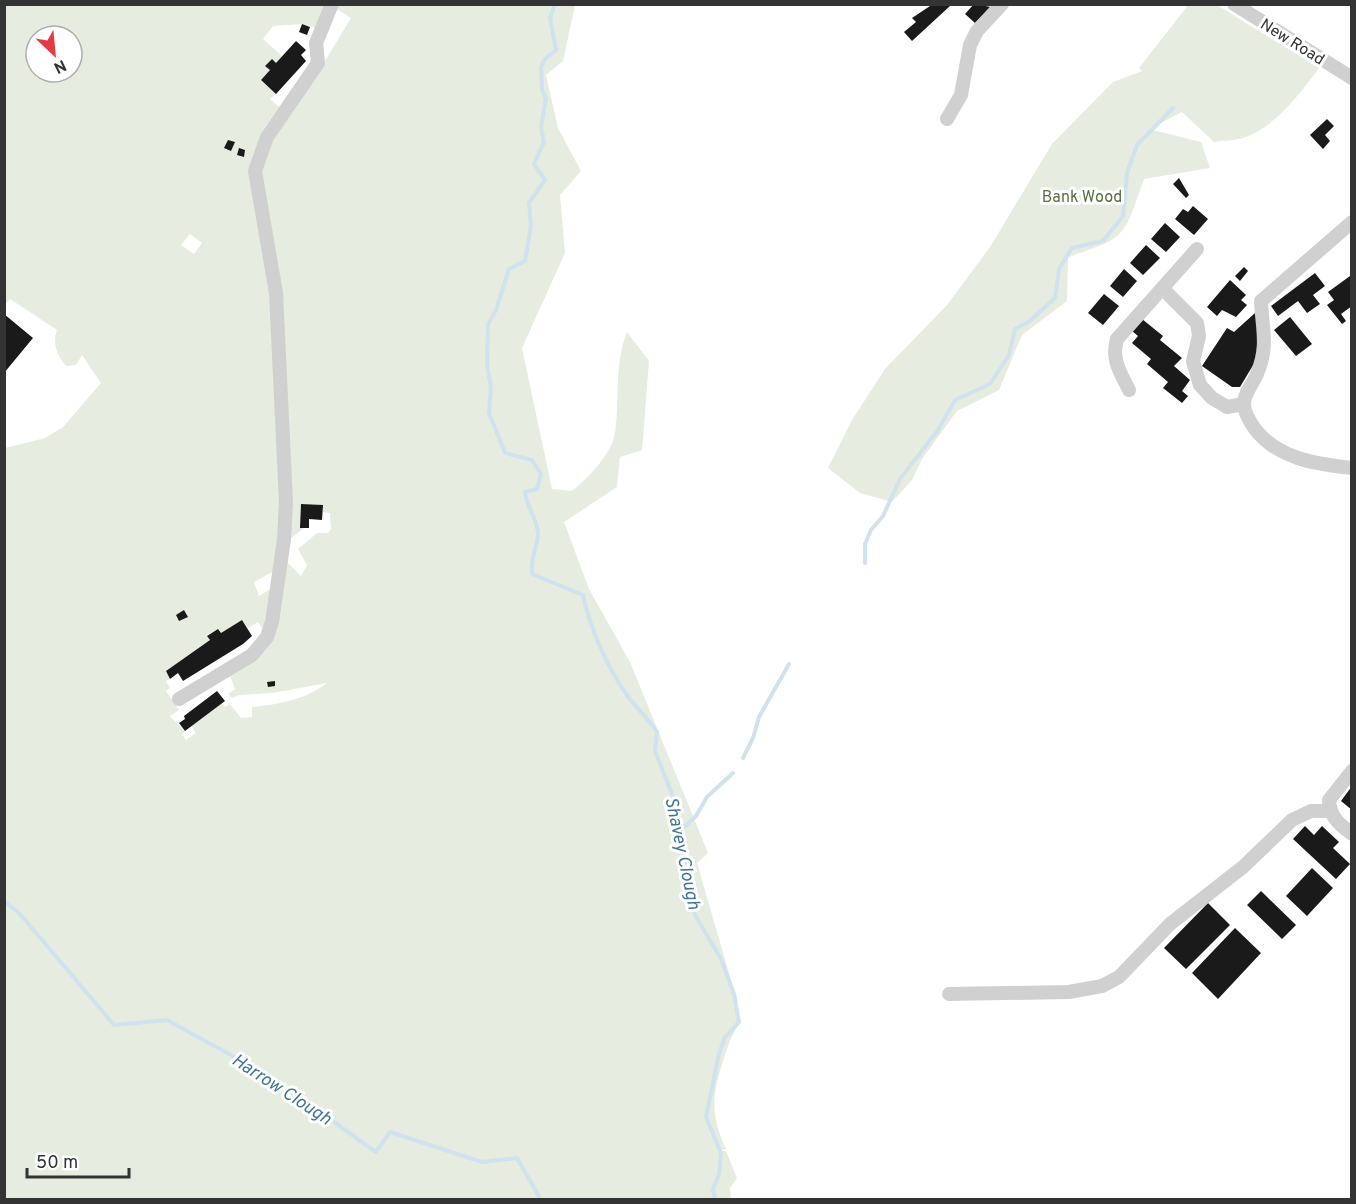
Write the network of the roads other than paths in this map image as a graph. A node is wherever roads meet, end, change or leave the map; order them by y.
1 (332, 4) edge
2 (1002, 4) edge
3 (1234, 4) edge
4 (1352, 78) edge
5 (947, 119) dead end
6 (1352, 222) edge
7 (1197, 249) dead end
8 (1164, 290) junction
9 (1130, 390) dead end
10 (1244, 404) junction
11 (1352, 468) edge
12 (179, 699) dead end
13 (1352, 771) edge
14 (1330, 811) junction
15 (1351, 834) edge
16 (949, 994) dead end

1 - 12 street
2 - 5 street
3 - 4 street, New Road
6 - 10 street
7 - 8 street
8 - 9 street
8 - 10 street
10 - 11 street
13 - 14 street
14 - 15 street
14 - 16 street

